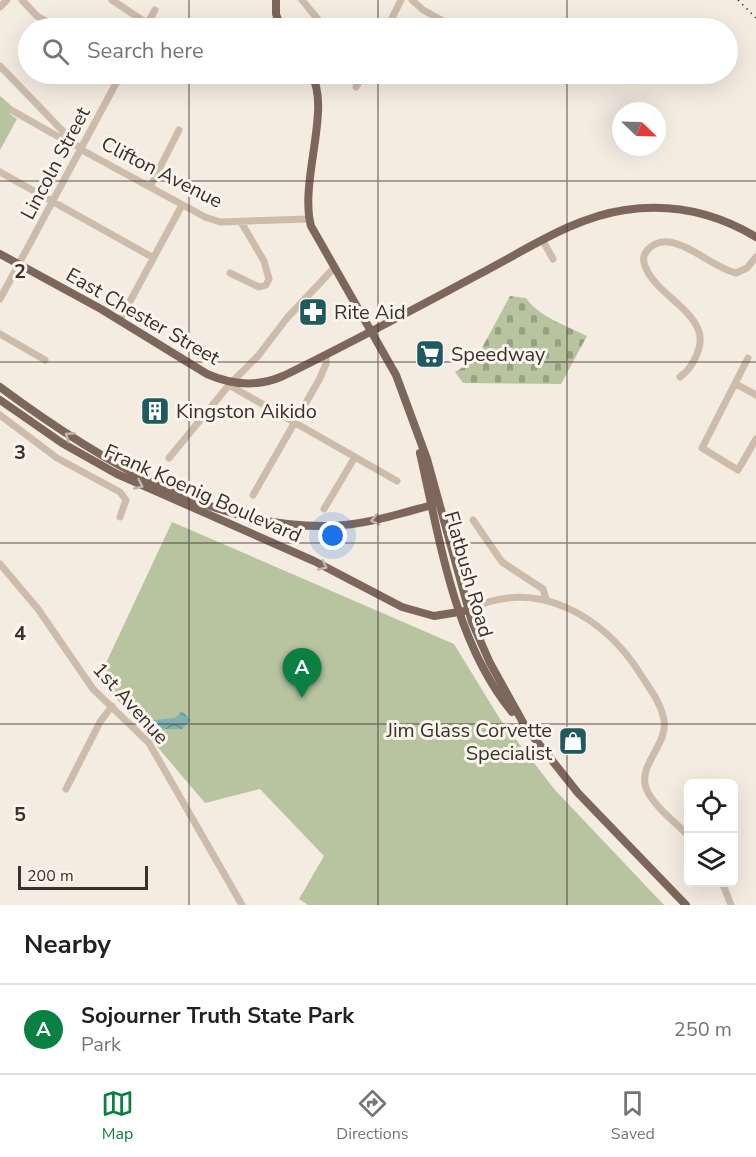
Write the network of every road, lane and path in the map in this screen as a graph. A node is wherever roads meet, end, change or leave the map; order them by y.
1 (7, 0) edge
2 (22, 0) edge
3 (112, 0) edge
4 (276, 0) edge
5 (302, 0) edge
6 (401, 0) edge
7 (412, 0) edge
8 (0, 7) edge
9 (155, 10) dead end
10 (41, 18) edge
11 (137, 18) edge
12 (152, 18) edge
13 (277, 18) edge
14 (317, 18) edge
15 (392, 18) edge
16 (438, 18) edge
17 (0, 66) edge
18 (116, 84) edge
19 (314, 84) edge
20 (358, 84) edge
21 (356, 87) dead end
22 (13, 111) dead end
23 (179, 130) dead end
24 (80, 149) junction
25 (0, 172) edge
26 (150, 187) junction
27 (53, 201) junction
28 (182, 205) junction
29 (309, 219) junction
30 (241, 222) junction
31 (756, 237) edge
32 (543, 241) junction
33 (0, 254) edge
34 (152, 257) junction
35 (756, 257) edge
36 (553, 260) dead end
37 (19, 265) junction
38 (334, 268) junction
39 (230, 273) dead end
40 (0, 299) edge
41 (120, 320) junction
42 (372, 331) junction
43 (0, 334) edge
44 (326, 355) junction
45 (748, 358) dead end
46 (45, 360) dead end
47 (680, 377) dead end
48 (231, 384) junction
49 (736, 384) junction
50 (0, 387) edge
51 (756, 395) edge
52 (0, 400) edge
53 (0, 415) edge
54 (412, 417) junction
55 (294, 424) junction
56 (756, 439) edge
57 (355, 457) junction
58 (169, 458) dead end
59 (397, 481) dead end
60 (252, 495) dead end
61 (432, 505) junction
62 (324, 509) dead end
63 (441, 509) junction
64 (120, 517) dead end
65 (473, 520) dead end
66 (2, 566) edge
67 (0, 576) edge
68 (546, 599) junction
69 (464, 612) junction
70 (112, 706) junction
71 (66, 789) dead end
72 (686, 833) edge
73 (724, 887) edge
74 (242, 905) edge
75 (686, 905) edge
76 (731, 905) edge

1 - 8 street
2 - 10 street
3 - 11 street
4 - 13 main road
5 - 14 street
6 - 15 street
7 - 16 street
9 - 12 street
17 - 24 street, Clifton Avenue
18 - 24 street, Lincoln Street
19 - 29 main road
20 - 21 street
22 - 24 street
23 - 26 street
24 - 26 street, Clifton Avenue
24 - 27 street, Lincoln Street
25 - 27 street
26 - 28 street, Clifton Avenue
27 - 34 street
27 - 37 street, Lincoln Street
28 - 30 street, Clifton Avenue
28 - 34 street
29 - 30 street, Clifton Avenue
29 - 38 main road, Flatbush Road
30 - 39 street
31 - 32 main road, East Chester Street
32 - 36 street
32 - 42 main road, East Chester Street
33 - 37 main road, East Chester Street
34 - 41 street
35 - 47 street
37 - 40 street, Lincoln Street
37 - 41 main road, East Chester Street
38 - 42 main road, Flatbush Road
38 - 48 street
41 - 48 main road, East Chester Street
42 - 44 main road, East Chester Street
42 - 54 main road, Flatbush Road
43 - 46 street
44 - 48 main road, East Chester Street
44 - 55 street
45 - 49 street
48 - 55 street, East Chester Street
48 - 58 street
49 - 51 street
49 - 56 street
61 -> 50 main road, Frank Koenig Boulevard
52 -> 69 main road, Frank Koenig Boulevard
53 - 64 street
54 - 61 main road, Flatbush Road
54 - 63 main road, Flatbush Road
55 - 57 street, East Chester Street
55 - 60 street
57 - 59 street, East Chester Street
57 - 62 street
61 - 63 main road
61 - 69 main road, Flatbush Road
63 - 69 main road, Flatbush Road
65 - 68 street
66 - 67 street
66 - 70 street, 1st Avenue
68 - 69 street
68 - 72 street
69 - 75 main road, Flatbush Road
70 - 71 street
70 - 74 street, 1st Avenue
73 - 76 street

